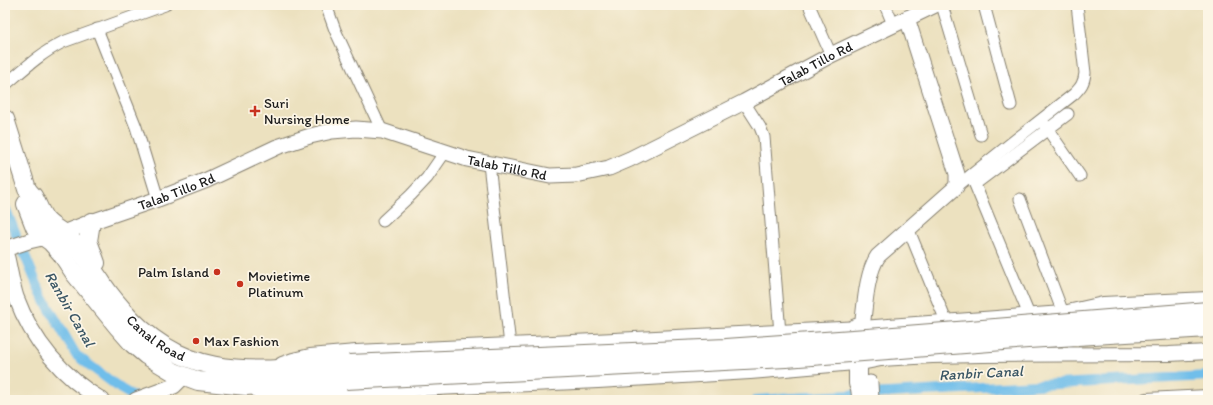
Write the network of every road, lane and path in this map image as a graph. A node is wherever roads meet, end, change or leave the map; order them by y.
1 (165, 5) edge
2 (326, 5) edge
3 (809, 5) edge
4 (885, 5) edge
5 (935, 5) edge
6 (942, 5) edge
7 (984, 5) edge
8 (1077, 5) edge
9 (900, 21) junction
10 (97, 29) junction
11 (831, 55) junction
12 (5, 85) edge
13 (744, 102) junction
14 (1011, 105) dead end
15 (1068, 114) dead end
16 (5, 119) edge
17 (1040, 119) junction
18 (1048, 129) junction
19 (382, 130) junction
20 (1025, 132) junction
21 (981, 135) dead end
22 (1015, 140) junction
23 (1032, 141) junction
24 (1022, 149) junction
25 (445, 152) junction
26 (489, 164) junction
27 (1080, 176) dead end
28 (973, 179) junction
29 (956, 187) junction
30 (158, 199) junction
31 (1020, 199) dead end
32 (383, 221) dead end
33 (91, 222) junction
34 (908, 228) junction
35 (53, 237) junction
36 (5, 249) edge
37 (5, 258) edge
38 (101, 283) junction
39 (1208, 299) edge
40 (1208, 311) edge
41 (1063, 313) junction
42 (1029, 315) junction
43 (946, 321) junction
44 (859, 328) junction
45 (1208, 328) edge
46 (780, 332) junction
47 (510, 345) junction
48 (1208, 352) edge
49 (864, 361) junction
50 (276, 369) junction
51 (347, 372) junction
52 (184, 376) junction
53 (246, 386) junction
54 (865, 392) edge
55 (1208, 397) edge
56 (1190, 399) edge
57 (102, 400) edge
58 (136, 400) edge
59 (1146, 400) edge

1 - 10 street
2 - 19 street
3 - 11 street
4 - 9 street
5 - 9 main road, Talab Tillo Rd
6 - 21 street
7 - 14 street
8 - 17 street
9 - 11 main road, Talab Tillo Rd
9 - 29 main road
10 - 12 street
10 - 30 street
11 - 13 main road, Talab Tillo Rd
13 - 26 main road, Talab Tillo Rd
13 - 46 street
15 - 18 street
16 - 35 highway
17 - 18 street
17 - 20 street
18 - 23 street
18 - 27 street
19 - 25 main road, Talab Tillo Rd
19 - 30 main road, Talab Tillo Rd
20 - 22 street
20 - 23 street
22 - 24 street
22 - 28 street
23 - 24 street
24 - 28 street
25 - 26 main road, Talab Tillo Rd
25 - 32 street
26 - 47 street
28 - 29 street
28 - 42 street
29 - 34 main road
30 - 33 main road, Talab Tillo Rd
31 - 41 street
33 - 35 main road, Talab Tillo Rd
33 - 38 highway
34 - 43 street
34 - 44 main road
35 - 36 main road
35 - 38 highway, Canal Road
35 - 52 highway, Canal Road
37 - 57 main road
38 - 50 highway, Canal Road
39 - 41 street
40 - 51 highway, bridge
41 - 42 street
42 - 43 street
43 - 44 street
44 - 46 street
44 - 49 highway
44 - 49 highway
45 - 51 highway, bridge
46 - 47 street
47 - 50 street
48 - 49 street
49 - 53 street
49 - 54 highway
50 - 51 highway, Canal Road
51 - 53 highway, Canal Road
52 - 53 highway, Canal Road
52 - 58 main road, Canal Road
55 - 56 street
56 - 59 street

